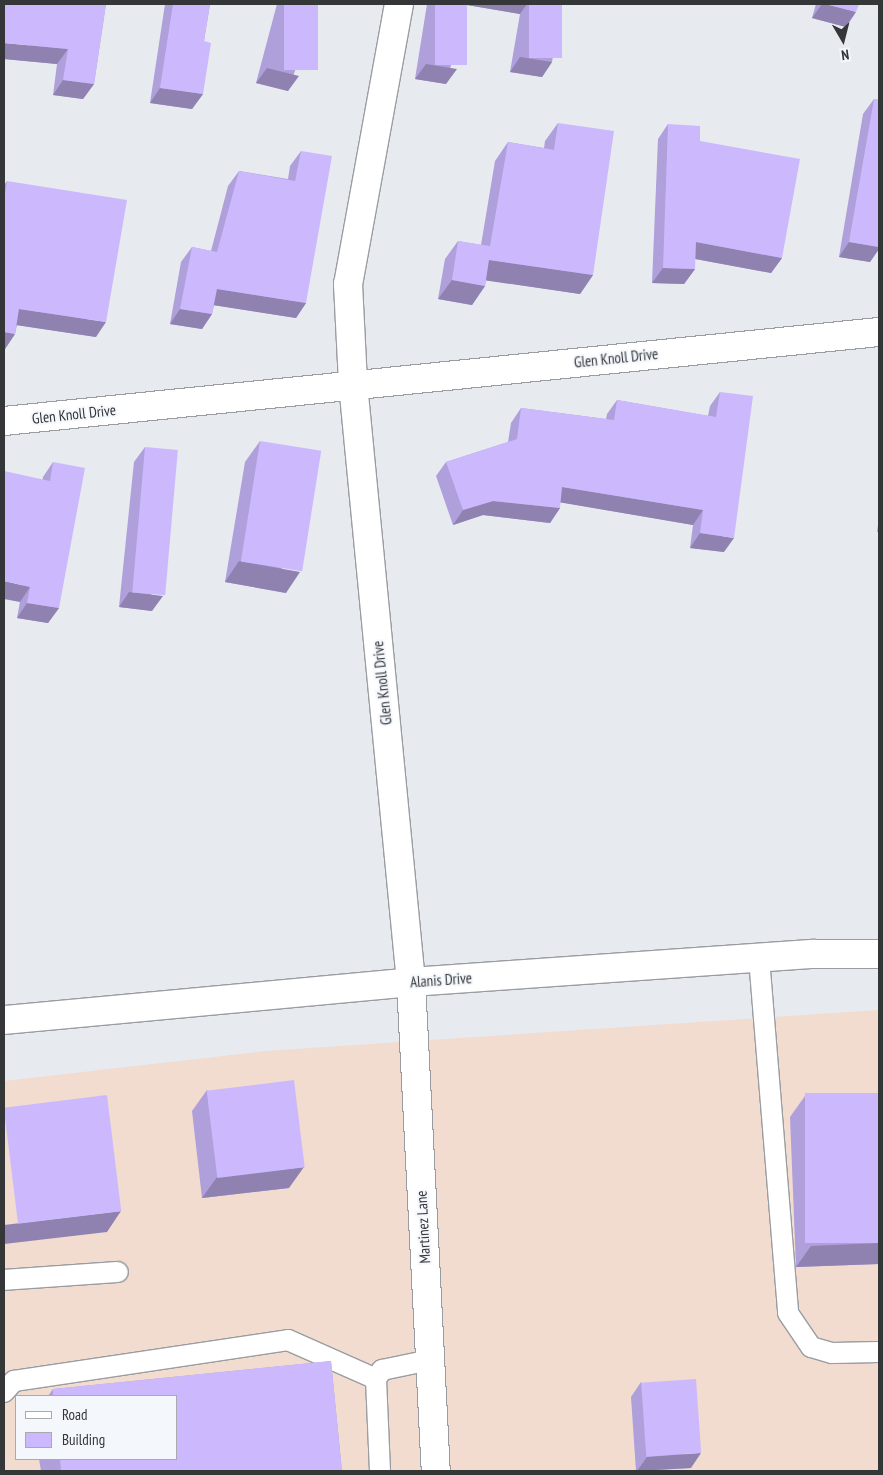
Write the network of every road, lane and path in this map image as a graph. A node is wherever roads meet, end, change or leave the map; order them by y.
1 (399, 4) edge
2 (879, 332) edge
3 (353, 384) junction
4 (4, 421) edge
5 (879, 954) edge
6 (759, 958) junction
7 (411, 982) junction
8 (4, 1020) edge
9 (118, 1272) dead end
10 (4, 1280) edge
11 (879, 1352) edge
12 (430, 1360) junction
13 (376, 1379) junction
14 (4, 1392) edge
15 (380, 1471) edge
16 (436, 1471) edge

1 - 3 street, Glen Knoll Drive
2 - 3 street, Glen Knoll Drive
3 - 4 street, Glen Knoll Drive
3 - 7 street, Glen Knoll Drive
5 - 6 street, Alanis Drive
6 - 7 street, Alanis Drive
6 - 11 lane
7 - 8 street, Alanis Drive
7 - 12 street, Martinez Lane
9 - 10 lane
12 - 13 lane
12 - 16 street, Martinez Lane
13 - 14 lane
13 - 15 lane

